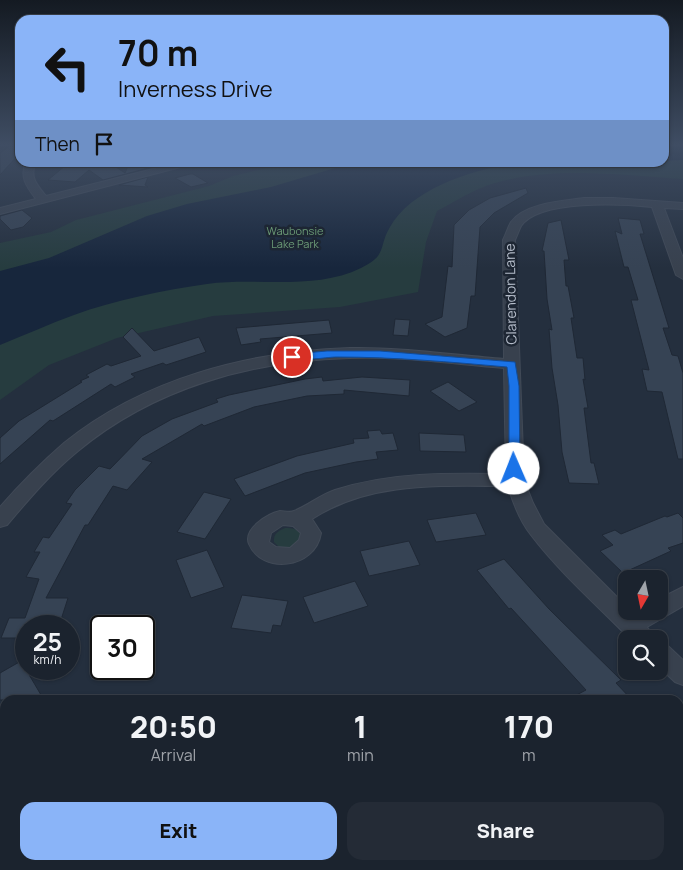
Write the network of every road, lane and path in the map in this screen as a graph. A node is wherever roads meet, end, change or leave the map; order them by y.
1 (33, 187) edge
2 (97, 187) edge
3 (43, 200) junction
4 (656, 204) junction
5 (683, 206) edge
6 (0, 211) edge
7 (683, 274) edge
8 (512, 364) junction
9 (515, 480) junction
10 (297, 519) dead end
11 (0, 520) edge
12 (683, 596) edge
13 (668, 604) edge
14 (648, 620) edge
15 (636, 630) edge
16 (640, 630) edge
17 (668, 661) edge
18 (683, 676) edge

1 - 3 street
2 - 3 street
3 - 6 street
4 - 5 street, Clarendon Lane
4 - 7 street
4 - 8 street, Clarendon Lane
8 - 9 street, Clarendon Lane
8 - 11 street
9 - 10 street
9 - 15 street, Clarendon Lane
12 - 13 street
14 - 16 street
17 - 18 street

